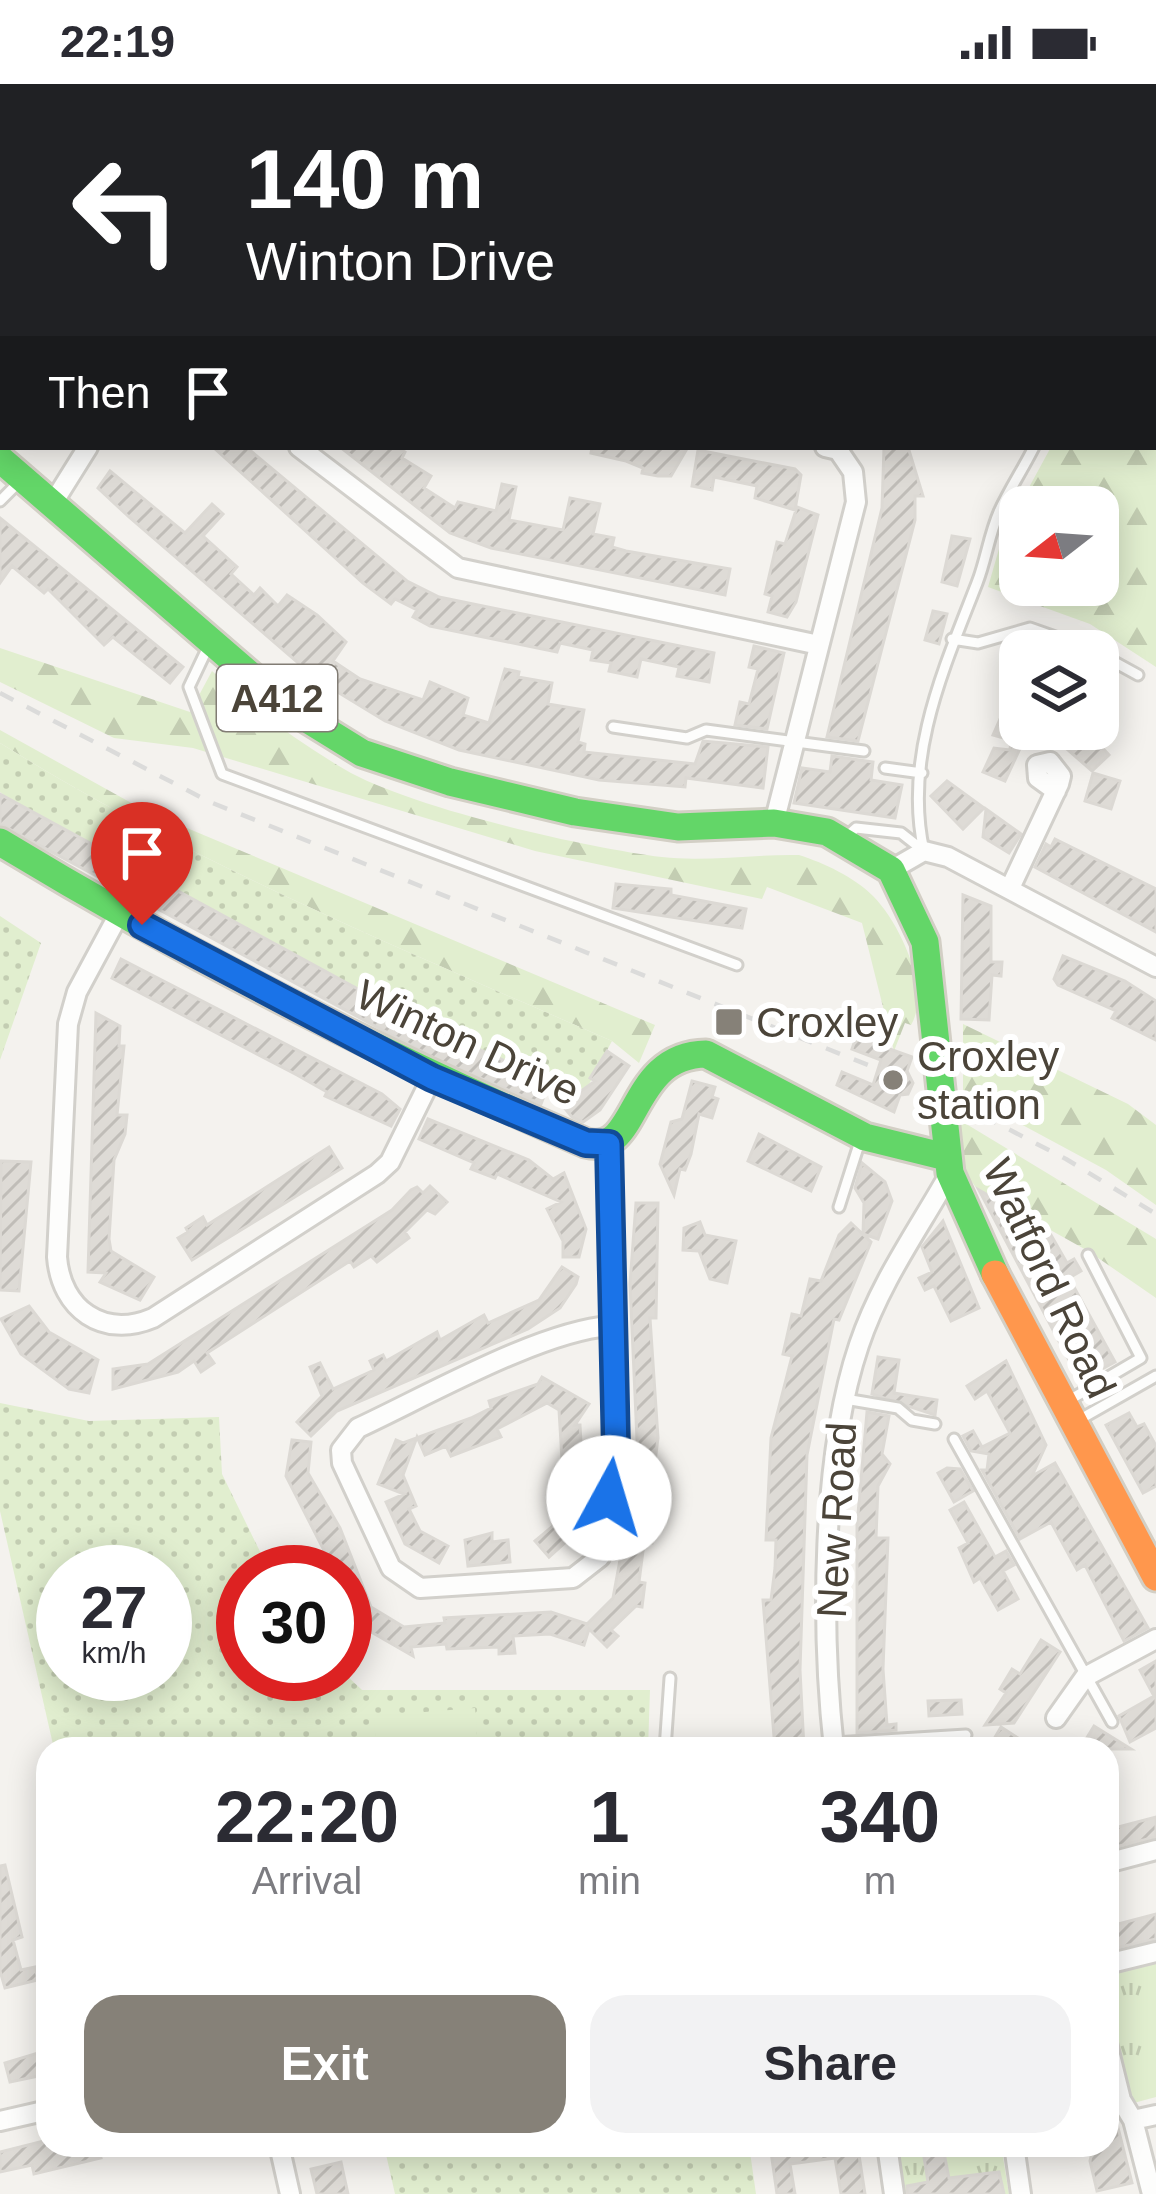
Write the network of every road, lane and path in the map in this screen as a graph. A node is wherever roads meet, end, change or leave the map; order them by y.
1 (86, 450) edge
2 (303, 450) edge
3 (836, 450) edge
4 (1032, 450) edge
5 (0, 459) edge
6 (22, 478) junction
7 (0, 501) edge
8 (53, 503) junction
9 (999, 637) edge
10 (952, 639) junction
11 (211, 642) junction
12 (819, 645) junction
13 (1119, 665) edge
14 (1138, 675) dead end
15 (613, 728) dead end
16 (794, 742) junction
17 (864, 751) dead end
18 (885, 768) dead end
19 (922, 773) junction
20 (1056, 791) dead end
21 (774, 823) junction
22 (842, 841) junction
23 (0, 842) edge
24 (924, 851) junction
25 (891, 871) junction
26 (1011, 886) junction
27 (119, 914) junction
28 (737, 965) dead end
29 (1156, 967) edge
30 (432, 1078) junction
31 (862, 1136) junction
32 (609, 1144) junction
33 (948, 1165) junction
34 (839, 1207) dead end
35 (1088, 1255) dead end
36 (610, 1326) junction
37 (1156, 1376) edge
38 (843, 1398) junction
39 (1067, 1414) junction
40 (935, 1424) dead end
41 (954, 1439) dead end
42 (1156, 1577) edge
43 (1156, 1639) edge
44 (1085, 1677) junction
45 (670, 1678) dead end
46 (1056, 1718) dead end
47 (1112, 1722) dead end
48 (966, 1736) dead end
49 (666, 1737) edge
50 (834, 1737) edge
51 (953, 1737) edge
52 (1156, 1850) edge
53 (1119, 1860) edge
54 (1156, 1952) edge
55 (1119, 1961) edge
56 (1119, 2092) edge
57 (36, 2111) edge
58 (1, 2114) edge
59 (1156, 2115) edge
60 (1133, 2120) junction
61 (282, 2157) edge
62 (889, 2157) edge
63 (1015, 2157) edge
64 (290, 2194) edge
65 (894, 2194) edge
66 (1021, 2194) edge
67 (1152, 2194) edge

1 - 8 street
2 - 12 street
3 - 12 street
4 - 10 lane
5 - 6 main road, A412
6 - 7 lane
6 - 8 main road, A412
8 - 11 main road, A412
9 - 10 lane
10 - 19 lane
11 - 21 main road, A412
11 - 28 lane
12 - 16 street
13 - 14 lane
15 - 16 lane
16 - 17 lane
16 - 21 street
18 - 19 lane
19 - 24 lane
20 - 26 street
21 - 22 main road, A412
22 - 24 lane
22 - 25 main road, A412
23 - 27 main road, Winton Drive
24 - 25 street
24 - 26 street
25 - 33 main road, Watford Road
26 - 29 street
27 - 30 main road, Winton Drive
27 - 30 street
30 - 32 main road, Winton Drive
31 - 32 main road, Winton Drive
31 - 33 main road, Winton Drive
31 - 34 lane
32 - 36 street
33 - 38 street, New Road
33 - 39 main road, Watford Road
35 - 39 lane
36 - 36 street
37 - 39 lane
38 - 40 lane
38 - 50 street, New Road
39 - 42 main road, Watford Road
41 - 44 lane
43 - 44 street
44 - 46 street
44 - 47 lane
45 - 49 lane
48 - 51 lane
52 - 53 street
54 - 55 street
56 - 60 street
57 - 58 street
59 - 60 street
60 - 67 street
61 - 64 street
62 - 65 street
63 - 66 street

